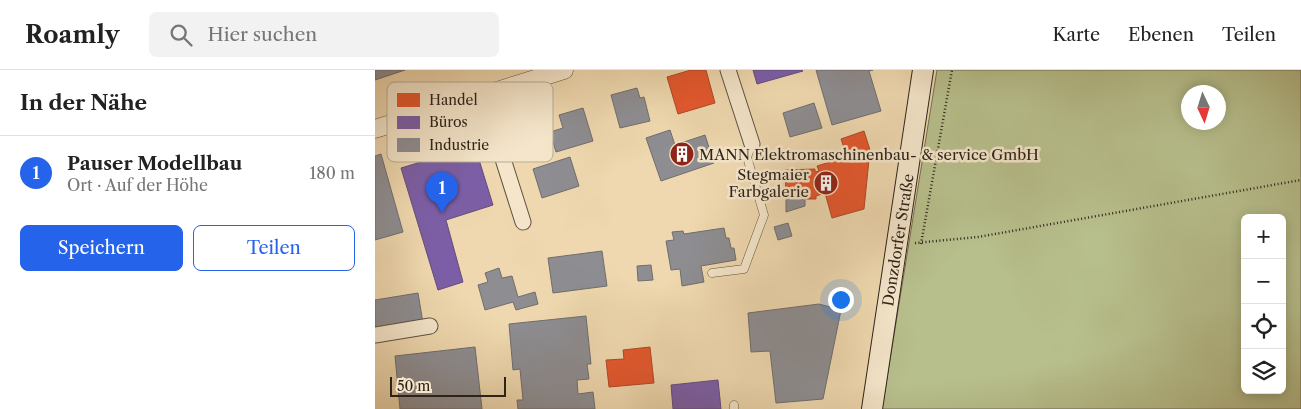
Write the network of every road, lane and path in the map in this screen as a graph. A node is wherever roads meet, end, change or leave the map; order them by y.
1 (564, 70) edge
2 (728, 70) edge
3 (923, 70) edge
4 (952, 70) edge
5 (534, 74) edge
6 (515, 82) edge
7 (387, 125) edge
8 (375, 129) edge
9 (752, 144) joint
10 (504, 162) edge
11 (1301, 180) edge
12 (523, 222) dead end
13 (897, 243) junction
14 (921, 244) junction
15 (712, 273) dead end
16 (430, 326) dead end
17 (375, 335) edge
18 (872, 409) edge

1 - 5 street
2 - 9 street
3 - 13 main road, Donzdorfer Straße
4 - 14 path
5 - 6 street
7 - 8 street
9 - 15 lane
10 - 12 street
11 - 14 path
13 - 14 path
13 - 18 main road, Donzdorfer Straße
16 - 17 street

